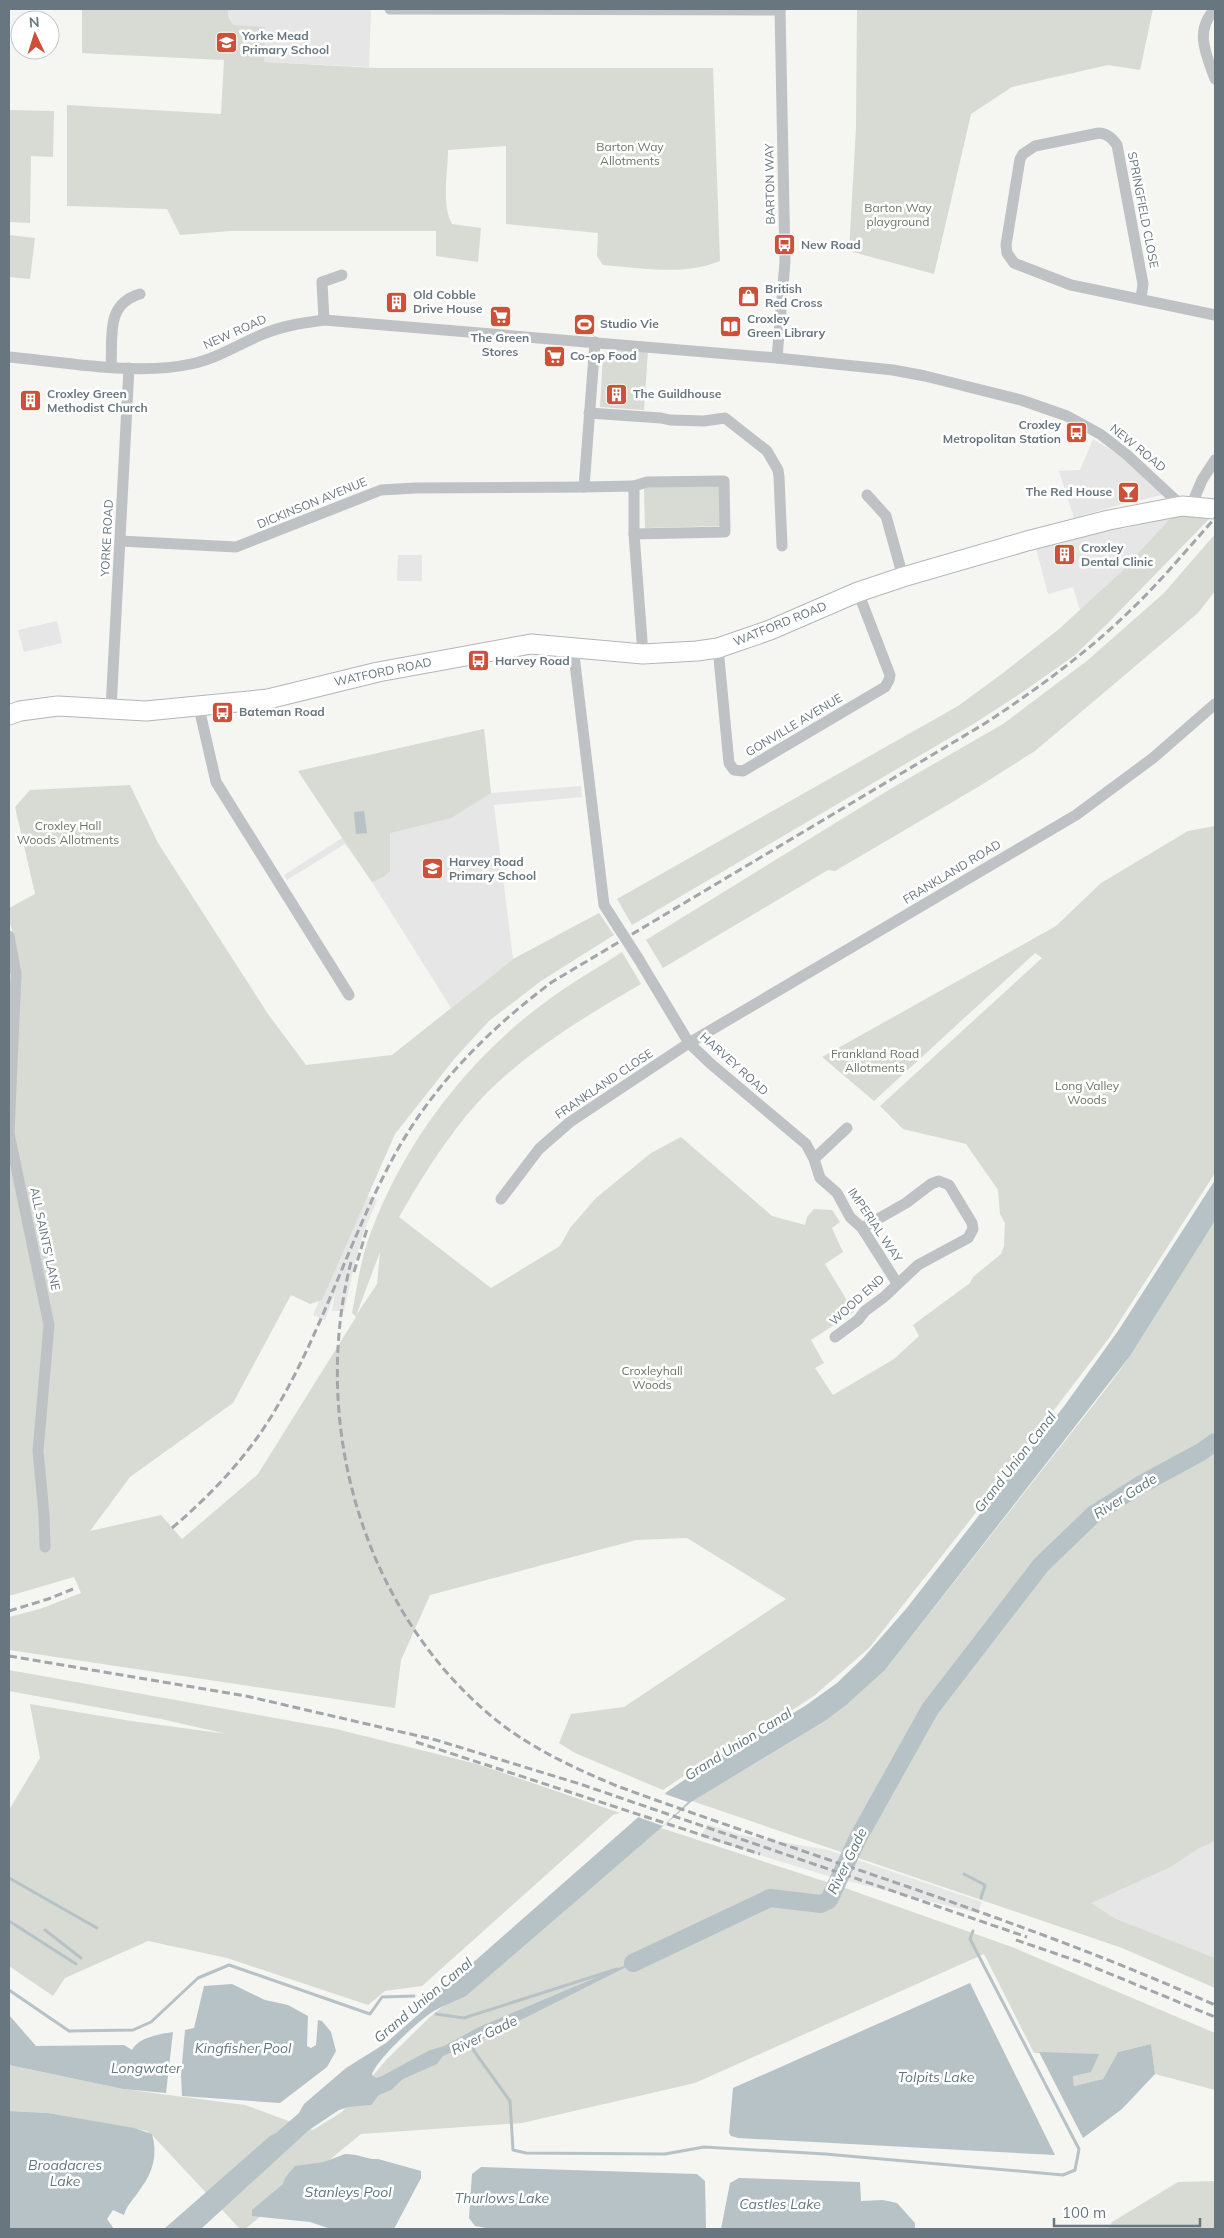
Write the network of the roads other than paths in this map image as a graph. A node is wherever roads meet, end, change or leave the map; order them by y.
1 (390, 9) edge
2 (511, 9) edge
3 (645, 9) edge
4 (1215, 9) edge
5 (780, 10) edge
6 (1215, 79) edge
7 (342, 275) dead end
8 (140, 294) dead end
9 (1141, 298) junction
10 (1215, 315) edge
11 (324, 320) junction
12 (595, 342) junction
13 (9, 358) edge
14 (777, 358) junction
15 (111, 366) junction
16 (129, 368) junction
17 (589, 413) junction
18 (1215, 460) edge
19 (634, 486) junction
20 (584, 487) junction
21 (867, 495) dead end
22 (1186, 506) junction
23 (1215, 509) edge
24 (634, 534) junction
25 (120, 541) junction
26 (782, 546) dead end
27 (903, 577) junction
28 (858, 592) junction
29 (574, 647) junction
30 (718, 648) junction
31 (644, 654) junction
32 (1215, 704) edge
33 (199, 708) junction
34 (111, 709) junction
35 (9, 714) edge
36 (9, 936) edge
37 (349, 995) dead end
38 (689, 1043) junction
39 (847, 1128) dead end
40 (814, 1159) junction
41 (501, 1199) dead end
42 (862, 1228) junction
43 (897, 1283) junction
44 (835, 1338) dead end
45 (45, 1547) dead end

1 - 2 street
2 - 3 street
3 - 5 street
4 - 6 street
5 - 14 street, BARTON WAY
7 - 11 street
8 - 15 street
9 - 9 street, SPRINGFIELD CLOSE
9 - 10 street, SPRINGFIELD CLOSE
11 - 12 street, NEW ROAD
11 - 16 street, NEW ROAD
12 - 14 street, NEW ROAD
12 - 17 street
13 - 15 street, NEW ROAD
14 - 22 street, NEW ROAD
15 - 16 street, NEW ROAD
16 - 25 street, YORKE ROAD
17 - 20 street
17 - 26 street
18 - 22 street
19 - 20 street, DICKINSON AVENUE
19 - 24 street
19 - 24 street, DICKINSON AVENUE
20 - 25 street, DICKINSON AVENUE
21 - 27 street
22 - 23 main road, WATFORD ROAD
22 - 27 main road, WATFORD ROAD
24 - 31 street
25 - 34 street, YORKE ROAD
27 - 28 main road, WATFORD ROAD
28 - 30 main road, WATFORD ROAD
28 - 30 street, GONVILLE AVENUE
29 - 31 main road, WATFORD ROAD
29 - 33 main road, WATFORD ROAD
29 - 38 street, HARVEY ROAD, bridge
30 - 31 main road, WATFORD ROAD
32 - 38 street, FRANKLAND ROAD
33 - 34 main road, WATFORD ROAD
33 - 37 street
34 - 35 main road, WATFORD ROAD
36 - 45 street, ALL SAINTS' LANE
38 - 40 street, HARVEY ROAD
38 - 41 street, FRANKLAND CLOSE
39 - 40 street
40 - 42 street, IMPERIAL WAY
42 - 43 street, IMPERIAL WAY
42 - 43 street, WOOD END
43 - 44 street, WOOD END

